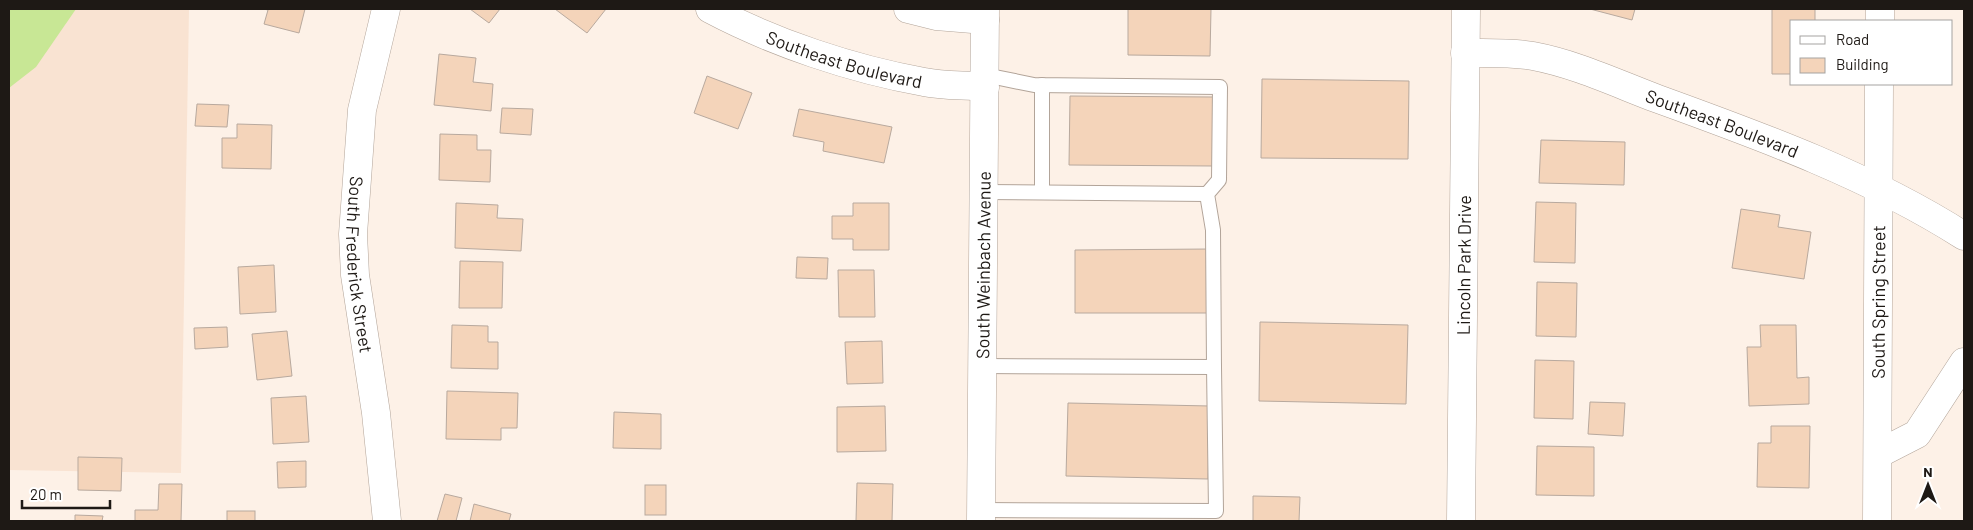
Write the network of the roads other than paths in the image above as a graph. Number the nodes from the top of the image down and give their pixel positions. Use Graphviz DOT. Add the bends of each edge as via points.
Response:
graph roads {
  1 [pos="386,9"];
  2 [pos="710,9"];
  3 [pos="908,9"];
  4 [pos="1466,9"];
  5 [pos="985,14"];
  6 [pos="1465,53"];
  7 [pos="985,81"];
  8 [pos="1042,85"];
  9 [pos="1880,85"];
  10 [pos="1878,187"];
  11 [pos="1042,191"];
  12 [pos="984,192"];
  13 [pos="1207,194"];
  14 [pos="1964,236"];
  15 [pos="1964,362"];
  16 [pos="983,366"];
  17 [pos="1214,368"];
  18 [pos="1878,454"];
  19 [pos="981,515"];
  20 [pos="1139,516"];
  21 [pos="387,521"];
  22 [pos="1461,521"];
  23 [pos="1878,521"];
  1 -- 21 [label="street, South Frederick Street" via="362,110 353,234 355,275 376,413"];
  2 -- 7 [label="street, Southeast Boulevard" via="758,33 846,62 924,82"];
  3 -- 5 [label="street" via="936,16"];
  4 -- 6 [label="street, Lincoln Park Drive"];
  5 -- 7 [label="street, South Weinbach Avenue"];
  6 -- 10 [label="street, Southeast Boulevard" via="1515,54 1566,65 1742,130"];
  6 -- 22 [label="street, Lincoln Park Drive"];
  7 -- 8 [label="lane"];
  7 -- 12 [label="street, South Weinbach Avenue"];
  8 -- 11 [label="lane"];
  8 -- 13 [label="lane" via="1220,87 1219,180"];
  9 -- 10 [label="street, South Spring Street"];
  10 -- 14 [label="street, Southeast Boulevard"];
  10 -- 18 [label="street, South Spring Street"];
  11 -- 12 [label="lane"];
  11 -- 13 [label="lane"];
  12 -- 16 [label="street, South Weinbach Avenue"];
  13 -- 17 [label="lane" via="1213,230"];
  15 -- 18 [label="street" via="1917,434"];
  16 -- 17 [label="lane"];
  16 -- 19 [label="street, South Weinbach Avenue"];
  17 -- 20 [label="lane" via="1216,511"];
  18 -- 23 [label="street, South Spring Street"];
  19 -- 20 [label="lane"];
}
